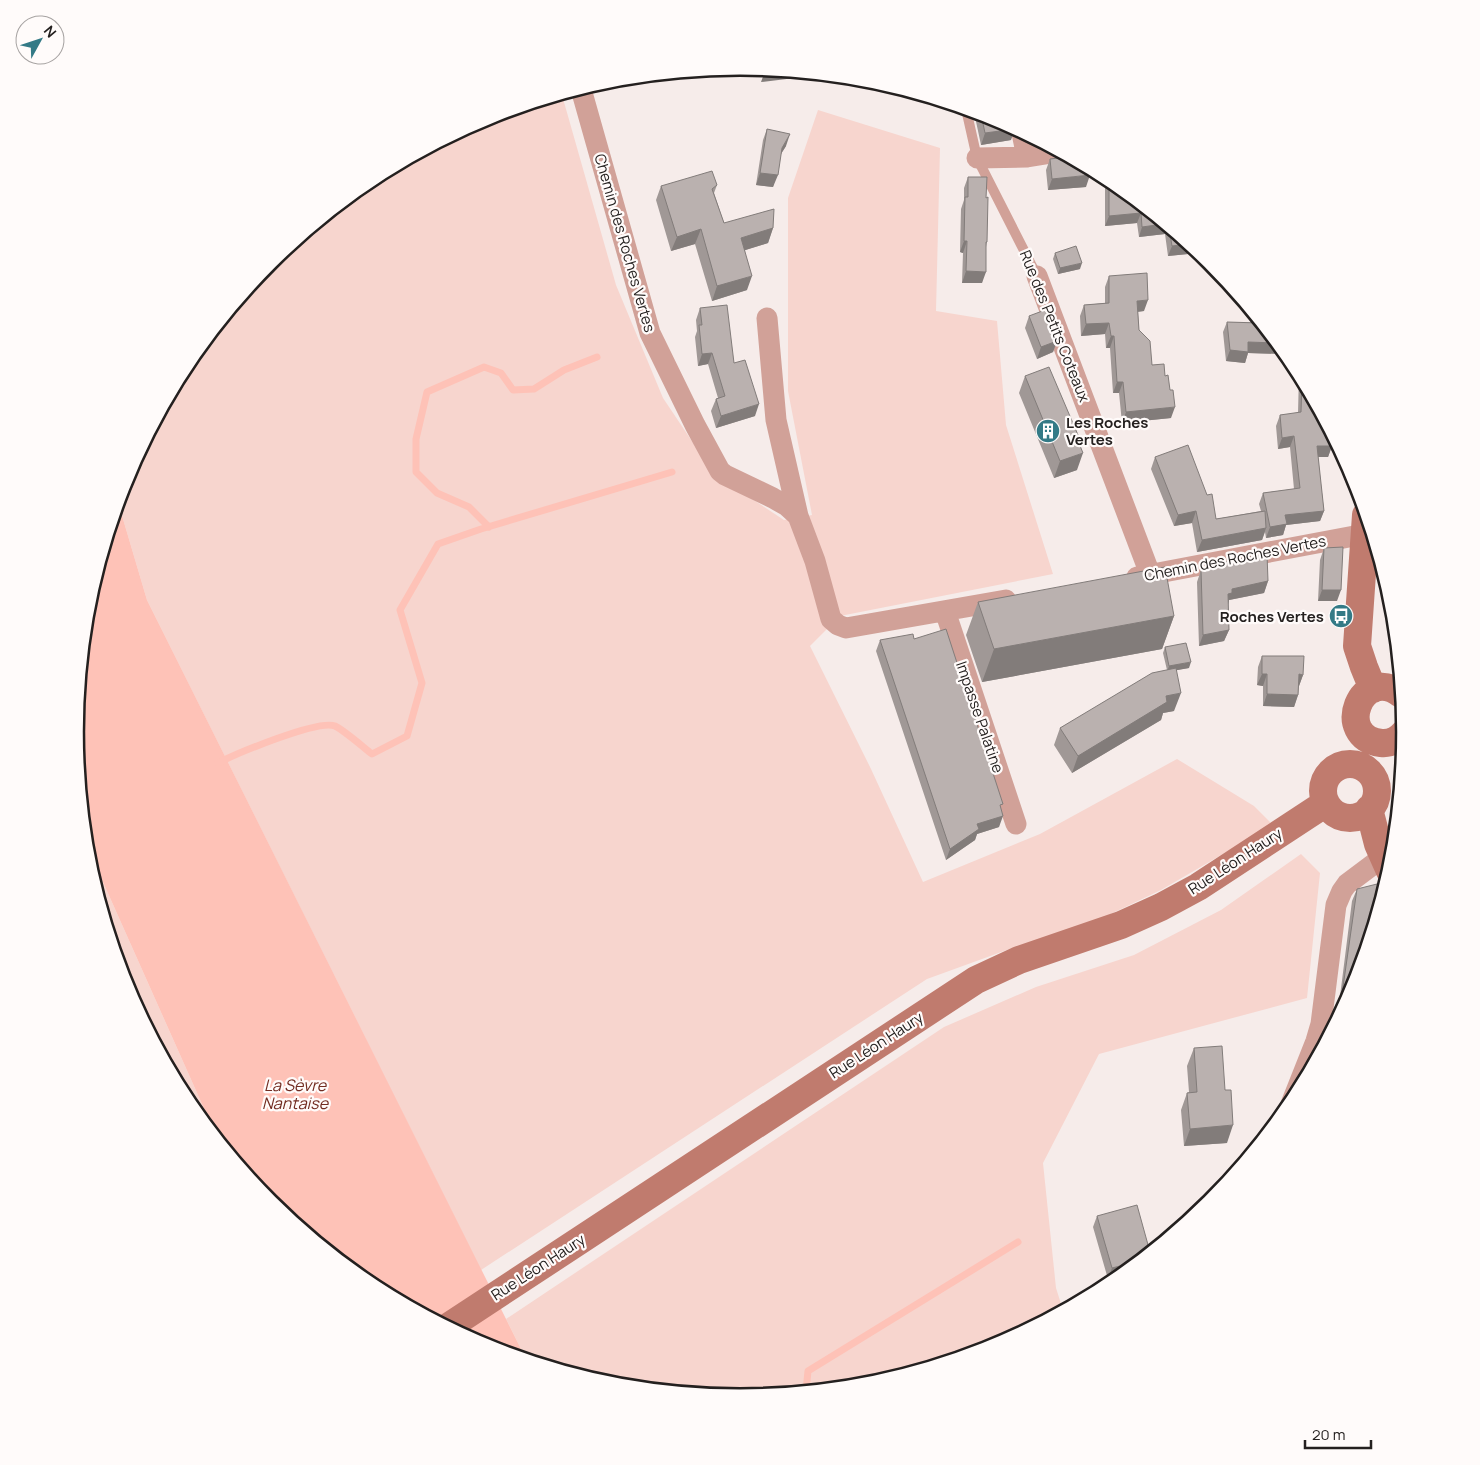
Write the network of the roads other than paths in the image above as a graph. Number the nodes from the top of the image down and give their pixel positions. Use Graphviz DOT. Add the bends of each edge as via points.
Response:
graph roads {
  1 [pos="583,96"];
  2 [pos="968,117"];
  3 [pos="1024,141"];
  4 [pos="1048,154"];
  5 [pos="1027,157"];
  6 [pos="977,158"];
  7 [pos="1038,276"];
  8 [pos="767,318"];
  9 [pos="798,516"];
  10 [pos="1362,525"];
  11 [pos="1364,533"];
  12 [pos="1150,574"];
  13 [pos="1117,580"];
  14 [pos="1021,597"];
  15 [pos="945,611"];
  16 [pos="1373,689"];
  17 [pos="1395,691"];
  18 [pos="1360,731"];
  19 [pos="1396,739"];
  20 [pos="1396,747"];
  21 [pos="1340,766"];
  22 [pos="1376,782"];
  23 [pos="1326,803"];
  24 [pos="1370,809"];
  25 [pos="1016,824"];
  26 [pos="1384,859"];
  27 [pos="1383,866"];
  28 [pos="1309,1059"];
  29 [pos="454,1323"];
  1 -- 9 [label="street, Chemin des Roches Vertes" via="650,333 716,466 725,475 773,498"];
  2 -- 6 [label="lane, Rue des Petits Coteaux"];
  3 -- 5 [label="street"];
  4 -- 5 [label="street"];
  5 -- 6 [label="street"];
  6 -- 7 [label="lane, Rue des Petits Coteaux"];
  7 -- 12 [label="street, Rue des Petits Coteaux"];
  8 -- 9 [label="street" via="776,420"];
  9 -- 15 [label="street" via="831,619 838,625 846,628"];
  10 -- 12 [label="street, Chemin des Roches Vertes"];
  11 -- 16 [label="street" via="1357,646"];
  12 -- 13 [label="street, Chemin des Roches Vertes"];
  14 -- 15 [label="street"];
  15 -- 25 [label="street, Impasse Palatine"];
  16 -- 17 [label="street" via="1381,687"];
  16 -- 18 [label="street" via="1360,699 1356,707 1356,724"];
  18 -- 19 [label="street" via="1375,742"];
  18 -- 21 [label="street"];
  20 -- 22 [label="street"];
  21 -- 22 [label="street" via="1362,766"];
  21 -- 23 [label="street" via="1326,779 1323,795"];
  22 -- 24 [label="street" via="1376,797"];
  23 -- 24 [label="street" via="1338,815 1346,817 1363,814"];
  23 -- 29 [label="street, Rue Léon Haury" via="1161,907 1121,925 1019,960 976,980"];
  24 -- 26 [label="street" via="1372,826"];
  27 -- 28 [label="street" via="1347,884 1336,905 1321,1024"];
}
